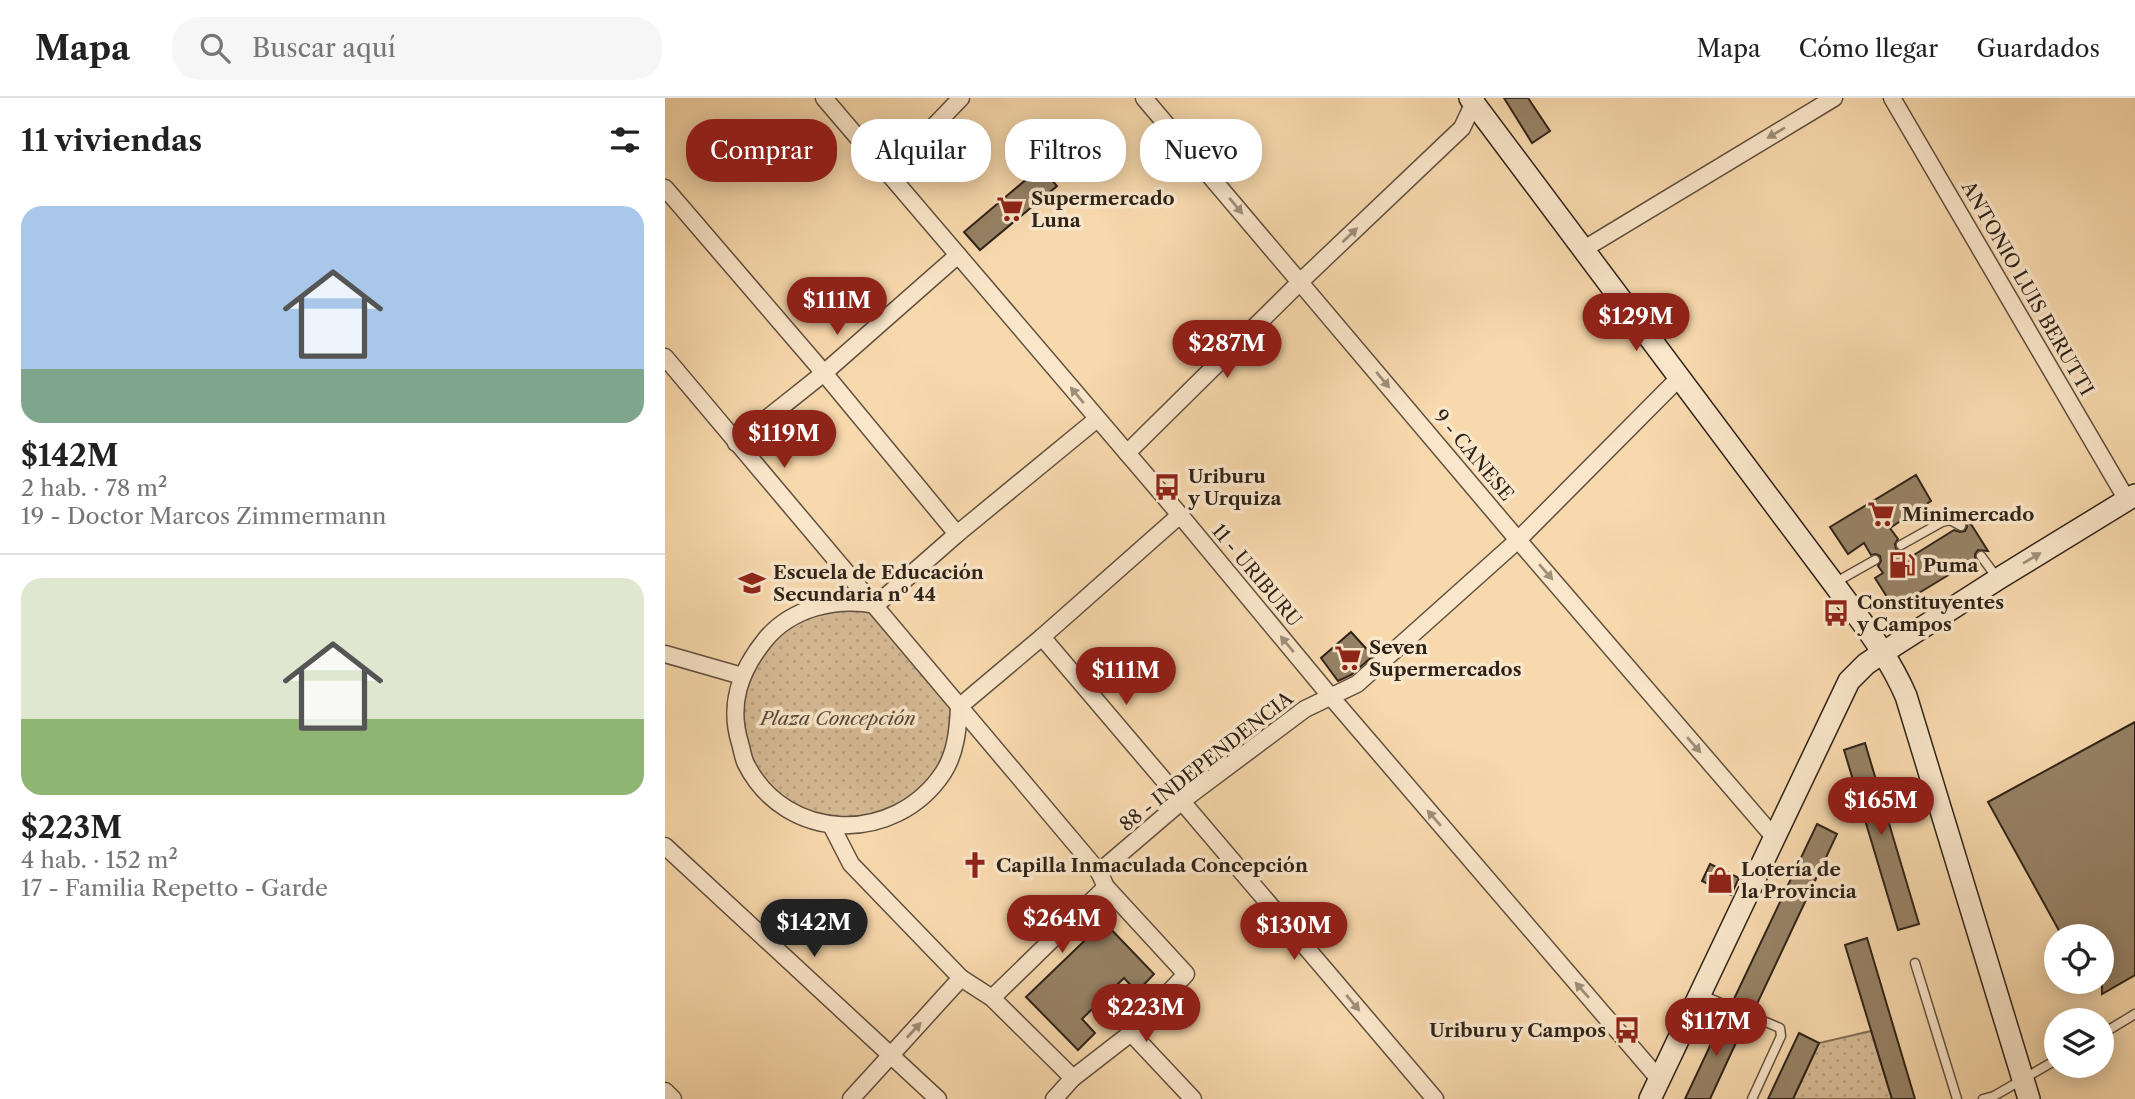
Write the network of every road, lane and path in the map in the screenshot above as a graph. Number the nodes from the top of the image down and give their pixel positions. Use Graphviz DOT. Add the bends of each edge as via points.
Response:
graph roads {
  1 [pos="824,98"];
  2 [pos="961,98"];
  3 [pos="1144,98"];
  4 [pos="1834,98"];
  5 [pos="1892,98"];
  6 [pos="1473,100"];
  7 [pos="941,119"];
  8 [pos="851,130"];
  9 [pos="895,182"];
  10 [pos="665,188"];
  11 [pos="1584,249"];
  12 [pos="958,255"];
  13 [pos="1300,282"];
  14 [pos="665,357"];
  15 [pos="824,373"];
  16 [pos="1681,377"];
  17 [pos="1097,419"];
  18 [pos="736,443"];
  19 [pos="1127,453"];
  20 [pos="2131,498"];
  21 [pos="1180,515"];
  22 [pos="1961,526"];
  23 [pos="957,534"];
  24 [pos="1518,540"];
  25 [pos="1901,545"];
  26 [pos="1981,556"];
  27 [pos="1875,560"];
  28 [pos="1998,579"];
  29 [pos="1834,584"];
  30 [pos="876,606"];
  31 [pos="1042,637"];
  32 [pos="1884,652"];
  33 [pos="665,654"];
  34 [pos="741,676"];
  35 [pos="1331,697"];
  36 [pos="960,706"];
  37 [pos="1182,801"];
  38 [pos="831,825"];
  39 [pos="1774,837"];
  40 [pos="665,846"];
  41 [pos="1103,879"];
  42 [pos="1915,963"];
  43 [pos="961,978"];
  44 [pos="1699,994"];
  45 [pos="992,998"];
  46 [pos="2135,1014"];
  47 [pos="2114,1027"];
  48 [pos="1132,1033"];
  49 [pos="891,1054"];
  50 [pos="2044,1072"];
  51 [pos="1073,1078"];
  52 [pos="1659,1079"];
  53 [pos="2026,1089"];
  54 [pos="665,1091"];
  55 [pos="673,1099"];
  56 [pos="851,1099"];
  57 [pos="937,1099"];
  58 [pos="1054,1099"];
  59 [pos="1193,1099"];
  60 [pos="1435,1099"];
  61 [pos="1650,1099"];
  62 [pos="1752,1099"];
  63 [pos="1957,1099"];
  64 [pos="1983,1099"];
  1 -- 8 [label="street, 11 - URIBURU"];
  2 -- 7 [label="street"];
  3 -- 13 [label="street, 9 - CANESE, one-way"];
  4 -- 11 [label="street, one-way"];
  5 -- 20 [label="street, ANTONIO LUIS BERUTTI"];
  6 -- 11 [label="main road"];
  13 -- 6 [label="street, one-way" via="1462,128"];
  9 -- 12 [label="street, 11 - URIBURU"];
  10 -- 15 [label="street"];
  11 -- 16 [label="main road"];
  12 -- 15 [label="street"];
  17 -- 12 [label="street, 11 - URIBURU, one-way"];
  13 -- 19 [label="street"];
  13 -- 24 [label="street, 9 - CANESE, one-way"];
  14 -- 18 [label="street"];
  15 -- 18 [label="street"];
  15 -- 23 [label="street"];
  16 -- 24 [label="street, 88 - INDEPENDENCIA"];
  16 -- 29 [label="main road"];
  17 -- 19 [label="street, 11 - URIBURU"];
  17 -- 23 [label="street"];
  18 -- 30 [label="street"];
  19 -- 21 [label="street, 11 - URIBURU"];
  28 -- 20 [label="main road, one-way"];
  21 -- 31 [label="street"];
  35 -- 21 [label="street, 11 - URIBURU, one-way"];
  22 -- 25 [label="lane" via="1943,522"];
  23 -- 30 [label="street"];
  24 -- 35 [label="street, 88 - INDEPENDENCIA" via="1357,684"];
  24 -- 39 [label="street, 9 - CANESE, one-way"];
  26 -- 28 [label="lane"];
  27 -- 29 [label="lane"];
  28 -- 32 [label="main road"];
  29 -- 32 [label="main road"];
  30 -- 34 [label="street" via="839,602 804,611 773,630"];
  30 -- 36 [label="street"];
  31 -- 36 [label="street"];
  31 -- 37 [label="street"];
  32 -- 39 [label="main road" via="1849,681"];
  32 -- 53 [label="main road" via="1906,696"];
  33 -- 34 [label="street"];
  34 -- 38 [label="street" via="736,728 746,763 767,793 796,814"];
  35 -- 37 [label="street, 88 - INDEPENDENCIA" via="1305,709"];
  52 -- 35 [label="street, 11 - URIBURU, one-way"];
  36 -- 38 [label="street" via="957,741 944,772 923,797 895,816 864,825"];
  36 -- 41 [label="street"];
  37 -- 41 [label="street, 88 - INDEPENDENCIA"];
  37 -- 60 [label="street, one-way"];
  38 -- 43 [label="street" via="851,864"];
  39 -- 44 [label="main road"];
  40 -- 49 [label="street"];
  41 -- 45 [label="street, 88 - INDEPENDENCIA"];
  41 -- 48 [label="street" via="1186,974"];
  42 -- 63 [label="lane"];
  43 -- 45 [label="street"];
  49 -- 43 [label="street, one-way"];
  44 -- 52 [label="main road"];
  44 -- 62 [label="lane" via="1780,1028 1781,1036"];
  45 -- 51 [label="street"];
  46 -- 47 [label="lane"];
  48 -- 51 [label="street"];
  48 -- 59 [label="street"];
  49 -- 56 [label="street"];
  49 -- 57 [label="street"];
  50 -- 53 [label="lane"];
  51 -- 58 [label="street"];
  52 -- 61 [label="main road"];
  53 -- 64 [label="lane"];
  54 -- 55 [label="street"];
}
